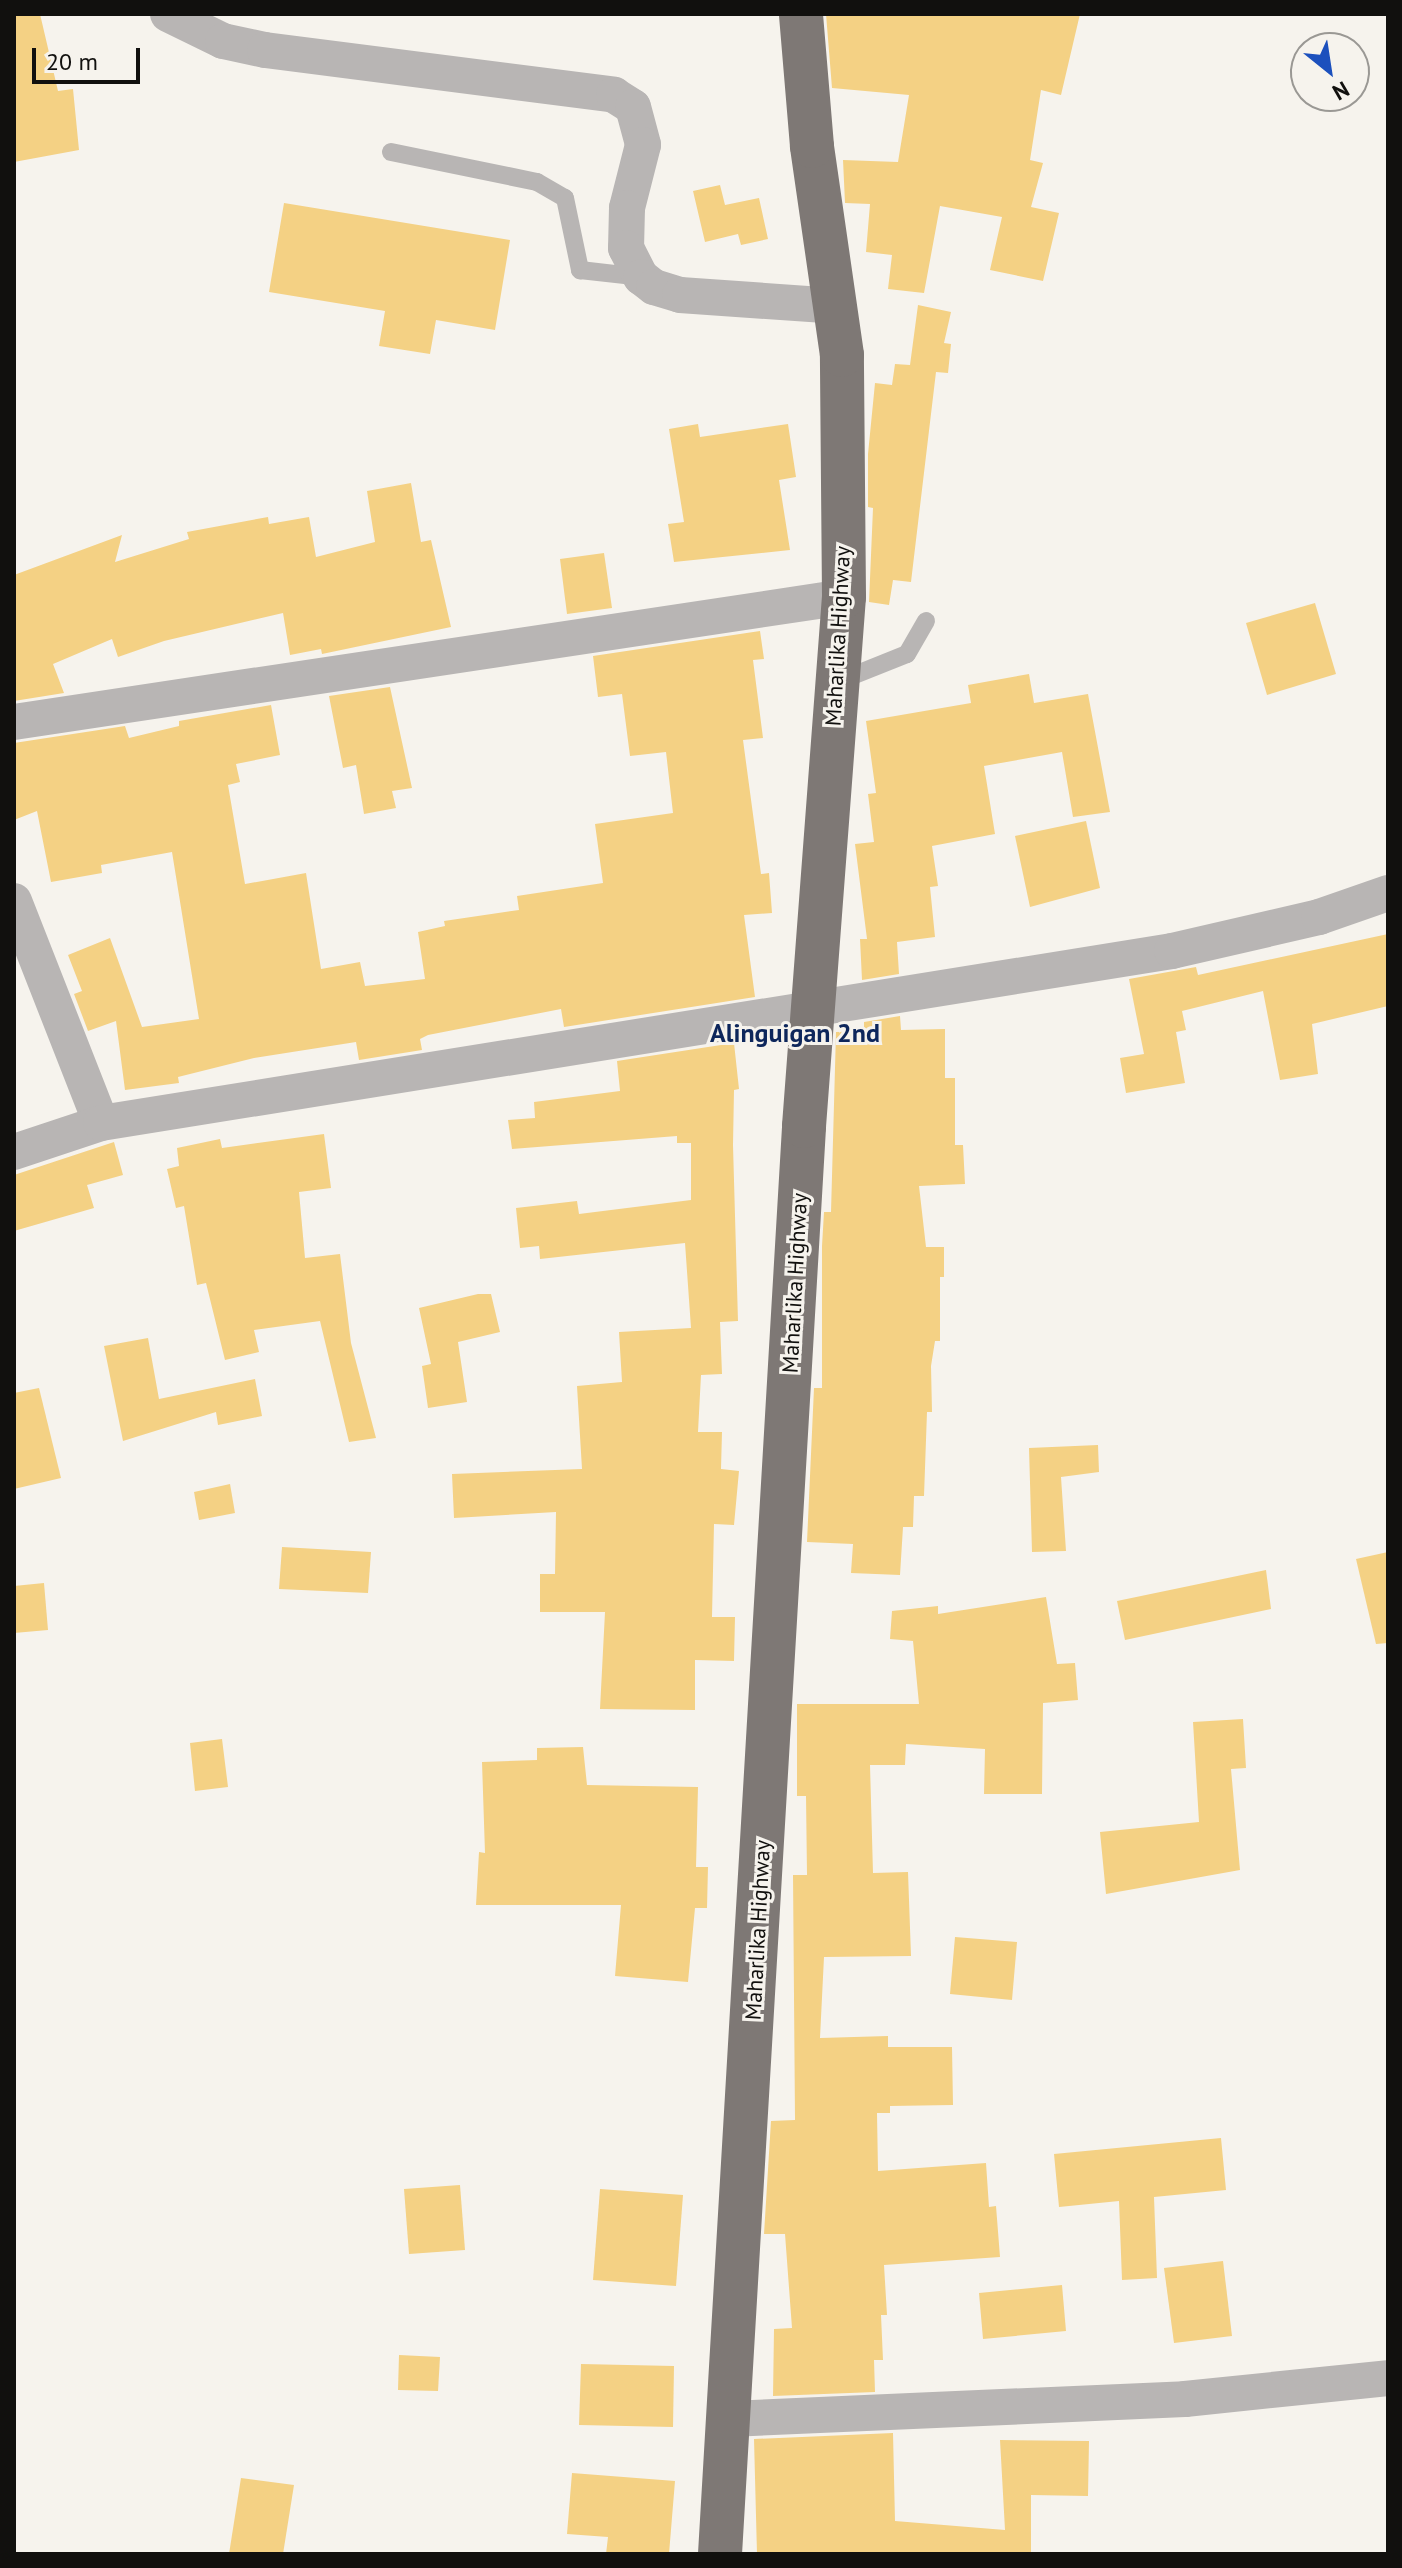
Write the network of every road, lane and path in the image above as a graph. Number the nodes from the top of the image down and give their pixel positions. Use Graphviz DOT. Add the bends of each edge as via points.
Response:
graph roads {
  1 [pos="168,14"];
  2 [pos="801,14"];
  3 [pos="391,152"];
  4 [pos="641,277"];
  5 [pos="836,306"];
  6 [pos="844,597"];
  7 [pos="926,621"];
  8 [pos="837,682"];
  9 [pos="14,722"];
  10 [pos="1388,893"];
  11 [pos="14,901"];
  12 [pos="814,1012"];
  13 [pos="101,1123"];
  14 [pos="14,1152"];
  15 [pos="1388,2378"];
  16 [pos="729,2419"];
  17 [pos="720,2554"];
  1 -- 4 [label="street" via="223,41 265,50 614,95 633,107 643,145 627,208 626,248"];
  2 -- 5 [label="highway, Maharlika Highway" via="812,146"];
  3 -- 4 [label="lane" via="537,182 565,198 580,270"];
  4 -- 5 [label="street" via="680,295"];
  5 -- 6 [label="highway, Maharlika Highway" via="842,355"];
  6 -- 8 [label="highway, Maharlika Highway"];
  6 -- 9 [label="street"];
  7 -- 8 [label="lane" via="907,654"];
  8 -- 12 [label="highway, Maharlika Highway"];
  10 -- 12 [label="street" via="1319,917 1172,951"];
  11 -- 13 [label="street"];
  12 -- 13 [label="street"];
  12 -- 16 [label="highway, Maharlika Highway"];
  13 -- 14 [label="street"];
  15 -- 16 [label="street" via="1185,2399"];
  16 -- 17 [label="highway, Maharlika Highway"];
}
